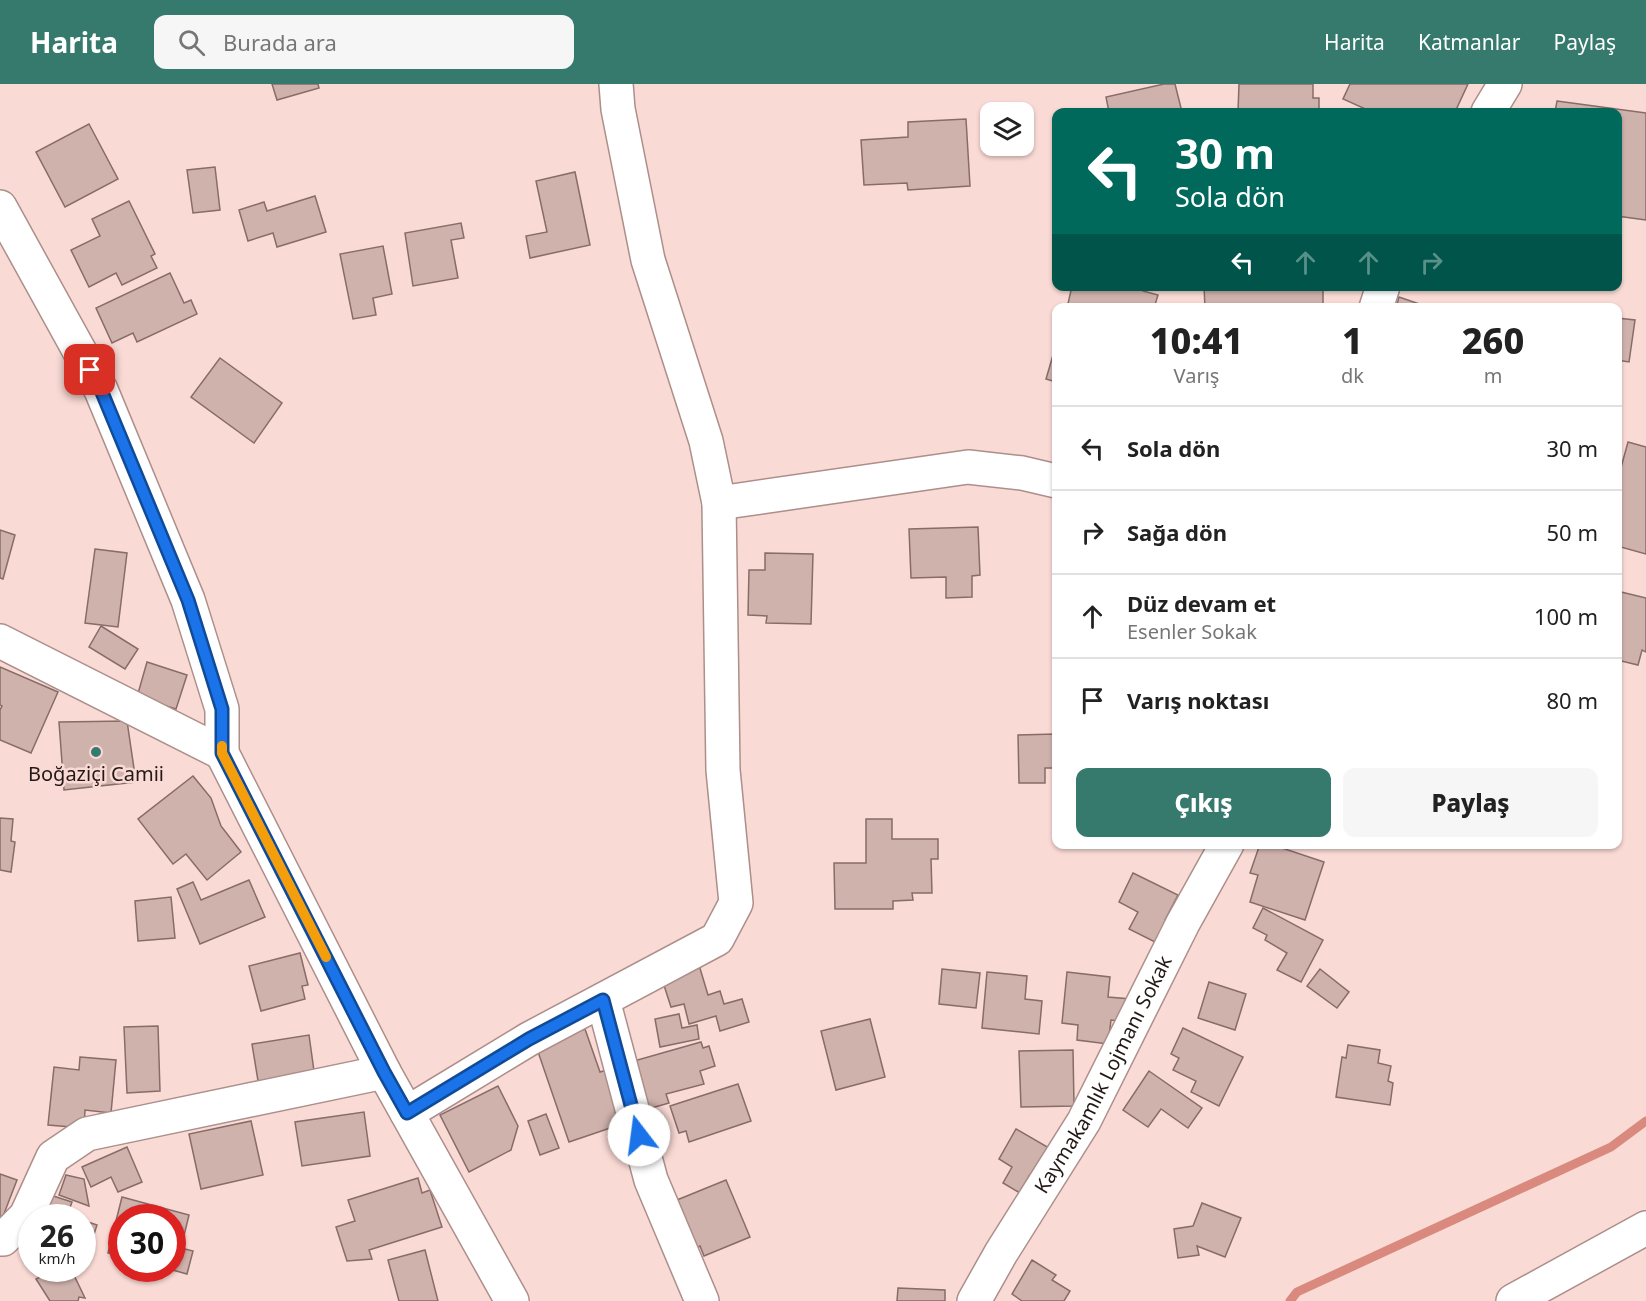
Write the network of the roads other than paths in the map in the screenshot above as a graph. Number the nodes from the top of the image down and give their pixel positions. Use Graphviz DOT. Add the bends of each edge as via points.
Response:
graph roads {
  1 [pos="616,84"];
  2 [pos="1505,84"];
  3 [pos="1490,108"];
  4 [pos="0,207"];
  5 [pos="1052,480"];
  6 [pos="719,503"];
  7 [pos="0,641"];
  8 [pos="222,753"];
  9 [pos="1224,849"];
  10 [pos="603,1000"];
  11 [pos="384,1072"];
  12 [pos="407,1113"];
  13 [pos="1646,1227"];
  14 [pos="0,1239"];
  15 [pos="512,1301"];
  16 [pos="702,1301"];
  17 [pos="974,1301"];
  18 [pos="1513,1301"];
  1 -- 6 [label="street" via="648,260 706,441"];
  2 -- 3 [label="street"];
  4 -- 8 [label="street" via="101,390 188,600 222,709"];
  5 -- 6 [label="street" via="968,467"];
  6 -- 10 [label="street" via="723,770 736,903 717,939"];
  7 -- 8 [label="street"];
  8 -- 11 [label="street"];
  9 -- 17 [label="street, Kaymakamlık Lojmanı Sokak" via="1084,1121"];
  10 -- 12 [label="street" via="529,1039"];
  10 -- 16 [label="street" via="651,1180"];
  11 -- 12 [label="street"];
  11 -- 14 [label="street" via="87,1134 53,1157 26,1215"];
  12 -- 15 [label="street"];
  13 -- 18 [label="street"];
}
